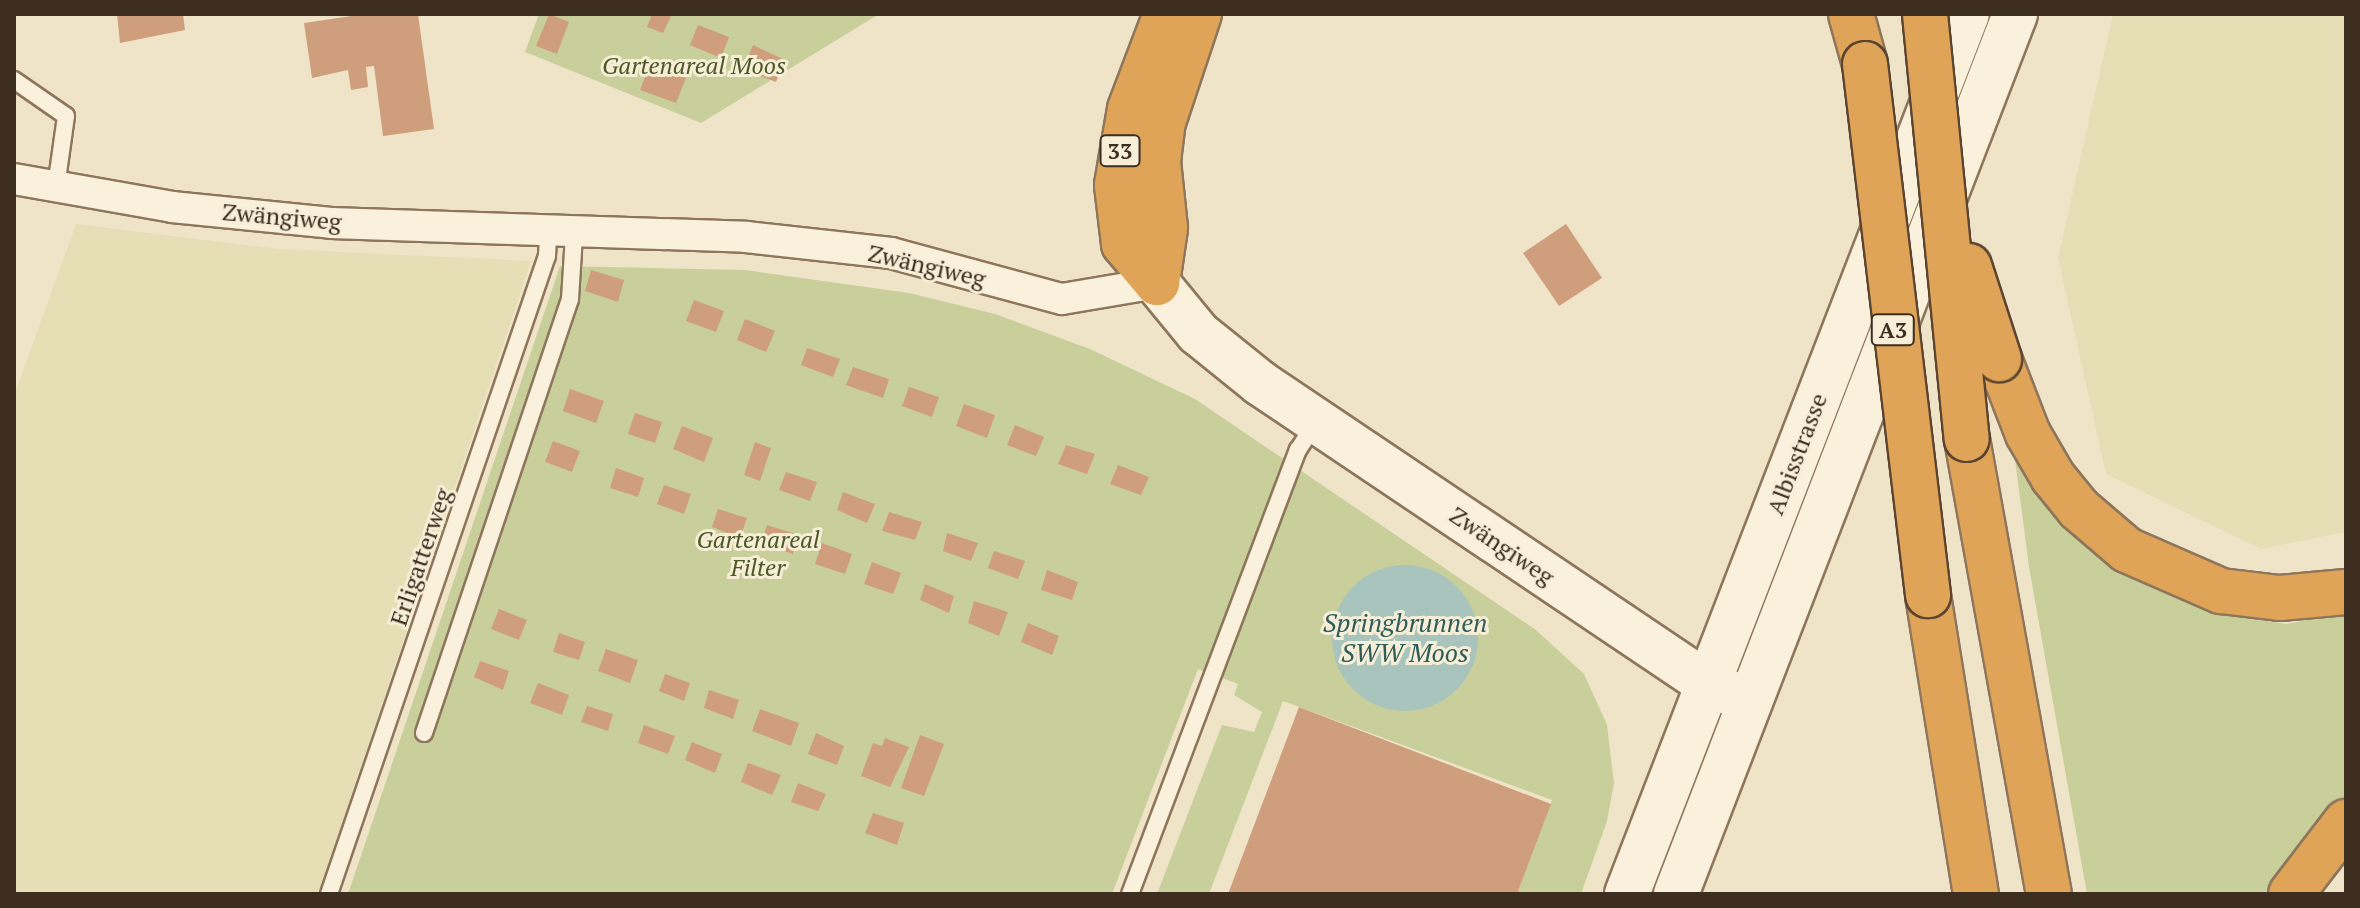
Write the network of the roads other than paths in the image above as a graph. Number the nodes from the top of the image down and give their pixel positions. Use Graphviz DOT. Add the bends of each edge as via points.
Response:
graph roads {
  1 [pos="1166,14"];
  2 [pos="1199,14"];
  3 [pos="1925,14"];
  4 [pos="1967,14"];
  5 [pos="2015,14"];
  6 [pos="1856,15"];
  7 [pos="14,80"];
  8 [pos="14,179"];
  9 [pos="1940,180"];
  10 [pos="56,187"];
  11 [pos="561,234"];
  12 [pos="1157,283"];
  13 [pos="1316,422"];
  14 [pos="2346,592"];
  15 [pos="1708,684"];
  16 [pos="1751,700"];
  17 [pos="424,733"];
  18 [pos="2346,822"];
  19 [pos="329,894"];
  20 [pos="1130,894"];
  21 [pos="1627,894"];
  22 [pos="1676,894"];
  23 [pos="1976,894"];
  24 [pos="2049,894"];
  25 [pos="2291,894"];
  1 -- 12 [label="highway, 33" via="1130,109 1117,185 1124,244"];
  2 -- 12 [label="highway" via="1163,122 1158,161 1165,228"];
  3 -- 9 [label="highway, bridge"];
  4 -- 15 [label="main road, Albisstrasse"];
  5 -- 16 [label="main road, Albisstrasse"];
  6 -- 23 [label="highway, A3, bridge" via="1928,595"];
  7 -- 10 [label="lane" via="66,116"];
  8 -- 10 [label="street, Zwängiweg"];
  9 -- 14 [label="highway, bridge" via="2028,434 2079,509 2127,550 2221,591 2280,598"];
  9 -- 24 [label="highway, bridge" via="1967,439"];
  10 -- 11 [label="street, Zwängiweg" via="172,207 331,223"];
  11 -- 12 [label="street, Zwängiweg" via="746,237 891,253 1062,299"];
  11 -- 17 [label="lane" via="570,299"];
  11 -- 19 [label="lane, Erligatterweg" via="547,256"];
  12 -- 13 [label="main road, Zwängiweg" via="1198,333"];
  13 -- 15 [label="main road, Zwängiweg"];
  13 -- 20 [label="lane" via="1298,450"];
  15 -- 16 [label="main road, Zwängiweg"];
  15 -- 21 [label="main road, Albisstrasse"];
  16 -- 22 [label="main road, Albisstrasse"];
  18 -- 25 [label="highway"];
}
